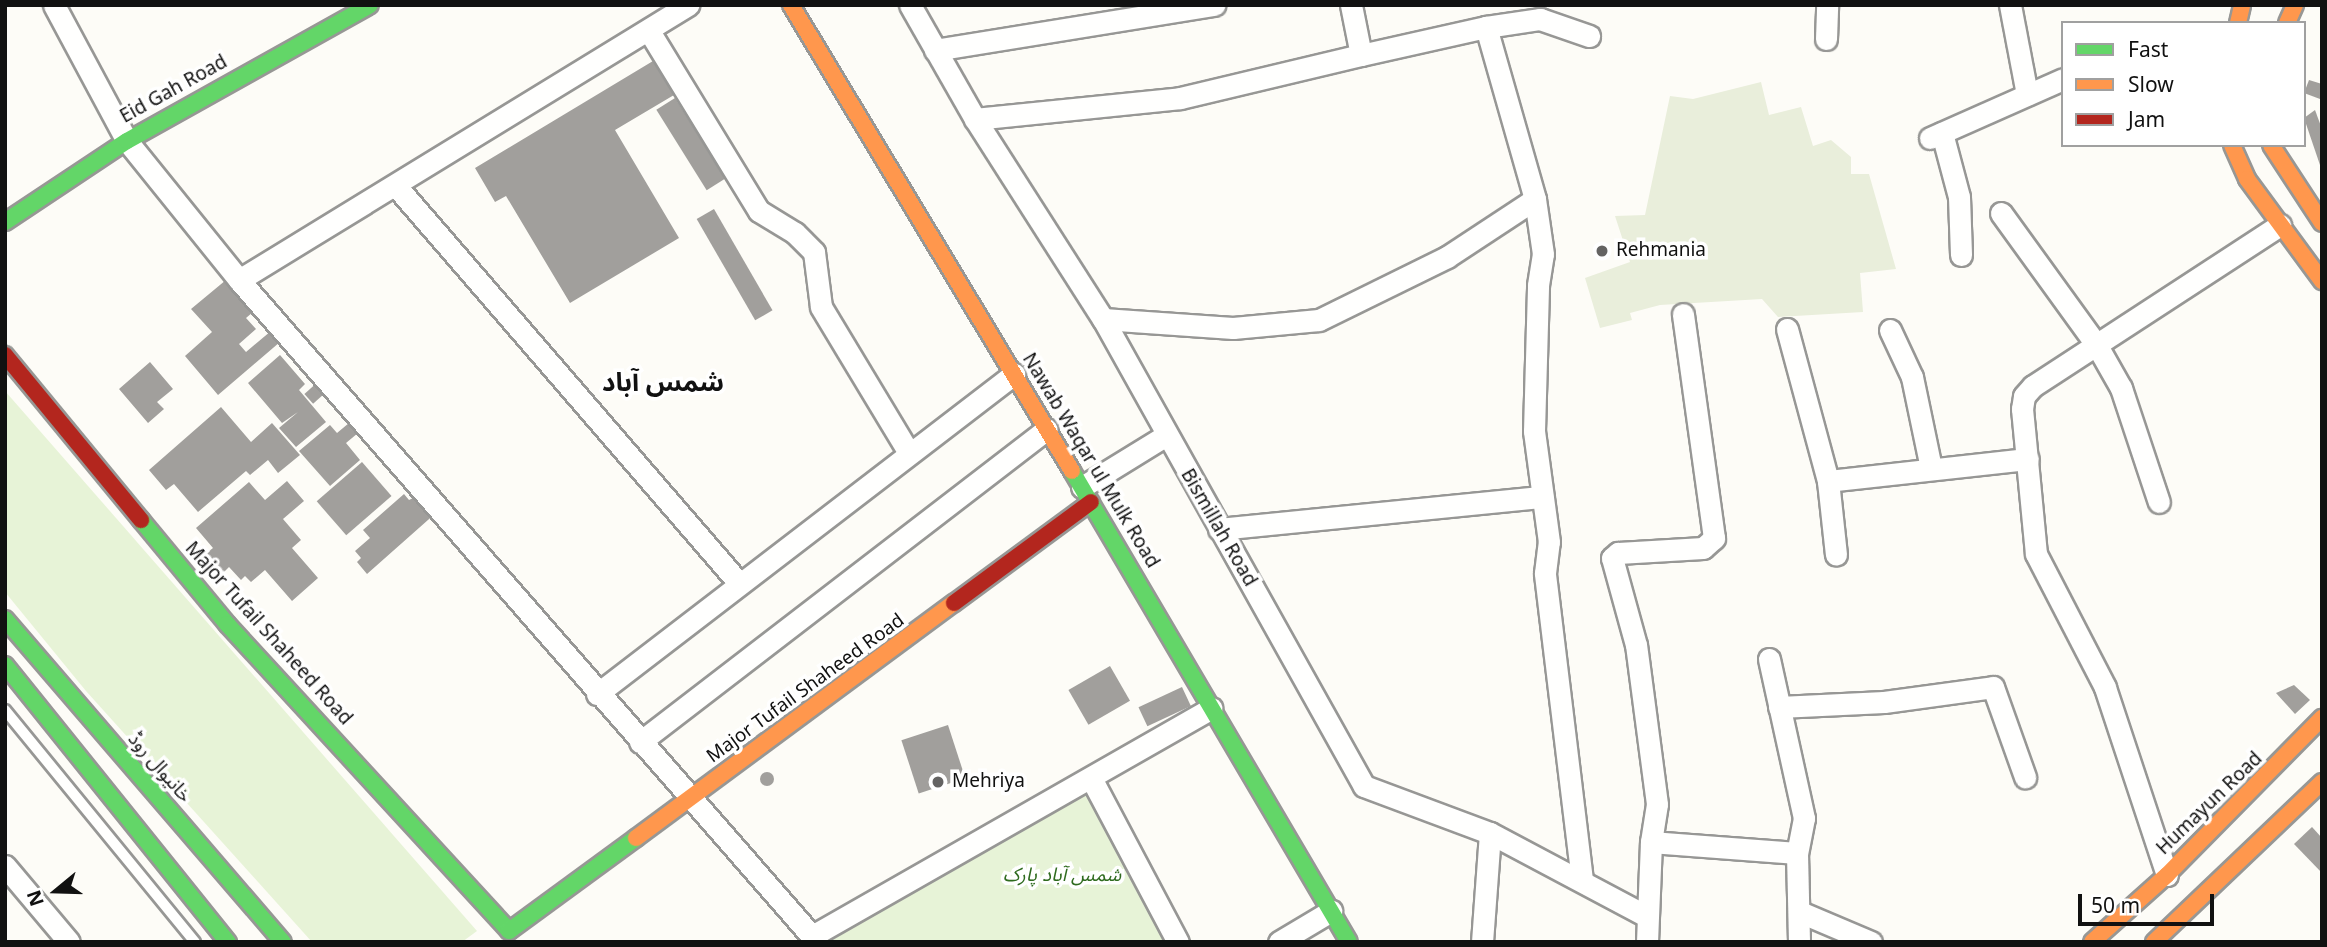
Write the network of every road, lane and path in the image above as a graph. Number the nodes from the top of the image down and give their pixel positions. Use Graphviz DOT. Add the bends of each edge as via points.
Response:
graph roads {
  1 [pos="54,5"];
  2 [pos="370,5"];
  3 [pos="688,5"];
  4 [pos="791,5"];
  5 [pos="910,5"];
  6 [pos="1214,5"];
  7 [pos="1351,5"];
  8 [pos="1827,5"];
  9 [pos="2010,5"];
  10 [pos="2295,5"];
  11 [pos="1540,12"];
  12 [pos="2288,21"];
  13 [pos="1486,27"];
  14 [pos="649,30"];
  15 [pos="1590,36"];
  16 [pos="1826,39"];
  17 [pos="935,50"];
  18 [pos="1361,55"];
  19 [pos="2061,80"];
  20 [pos="2027,94"];
  21 [pos="975,119"];
  22 [pos="127,141"];
  23 [pos="2233,147"];
  24 [pos="2272,147"];
  25 [pos="396,186"];
  26 [pos="1535,199"];
  27 [pos="2001,213"];
  28 [pos="5,222"];
  29 [pos="2322,223"];
  30 [pos="2280,225"];
  31 [pos="1961,255"];
  32 [pos="239,281"];
  33 [pos="2322,281"];
  34 [pos="1683,313"];
  35 [pos="1103,319"];
  36 [pos="1787,329"];
  37 [pos="1890,330"];
  38 [pos="2096,344"];
  39 [pos="5,355"];
  40 [pos="1014,374"];
  41 [pos="1047,429"];
  42 [pos="1165,436"];
  43 [pos="908,451"];
  44 [pos="2028,459"];
  45 [pos="1931,468"];
  46 [pos="1828,481"];
  47 [pos="1086,494"];
  48 [pos="1542,497"];
  49 [pos="2160,502"];
  50 [pos="1219,529"];
  51 [pos="1836,555"];
  52 [pos="738,582"];
  53 [pos="5,619"];
  54 [pos="1769,659"];
  55 [pos="5,664"];
  56 [pos="597,694"];
  57 [pos="1779,707"];
  58 [pos="1212,708"];
  59 [pos="5,710"];
  60 [pos="2322,719"];
  61 [pos="640,742"];
  62 [pos="2025,777"];
  63 [pos="1091,778"];
  64 [pos="2322,782"];
  65 [pos="691,799"];
  66 [pos="1490,833"];
  67 [pos="1651,842"];
  68 [pos="203,852"];
  69 [pos="1797,853"];
  70 [pos="5,866"];
  71 [pos="2168,875"];
  72 [pos="173,877"];
  73 [pos="1582,880"];
  74 [pos="1331,911"];
  75 [pos="1800,912"];
  76 [pos="1646,916"];
  77 [pos="508,938"];
  78 [pos="815,939"];
  79 [pos="69,942"];
  80 [pos="195,942"];
  81 [pos="228,942"];
  82 [pos="283,942"];
  83 [pos="1178,942"];
  84 [pos="1279,942"];
  85 [pos="1349,942"];
  86 [pos="1482,942"];
  87 [pos="1647,942"];
  88 [pos="1800,942"];
  89 [pos="1871,942"];
  90 [pos="2092,942"];
  91 [pos="2154,942"];
  1 -- 22 [label="street"];
  2 -- 22 [label="street, Eid Gah Road"];
  3 -- 14 [label="street"];
  4 -- 40 [label="street, Nawab Waqar ul Mulk Road"];
  5 -- 17 [label="street, Bismillah Road"];
  6 -- 17 [label="street"];
  7 -- 18 [label="street"];
  8 -- 16 [label="street"];
  9 -- 20 [label="street"];
  10 -- 12 [label="street"];
  11 -- 13 [label="street"];
  11 -- 15 [label="street"];
  13 -- 18 [label="street"];
  13 -- 26 [label="street"];
  14 -- 25 [label="street"];
  14 -- 43 [label="street" via="759,211 795,233 814,252 821,307"];
  17 -- 21 [label="street, Bismillah Road"];
  18 -- 21 [label="street" via="1180,98"];
  19 -- 20 [label="street"];
  20 -- 31 [label="street" via="1936,135 1959,197"];
  21 -- 35 [label="street, Bismillah Road"];
  22 -- 28 [label="street, Eid Gah Road"];
  22 -- 32 [label="street"];
  23 -- 30 [label="street" via="2247,179"];
  24 -- 29 [label="street"];
  25 -- 32 [label="street"];
  25 -- 52 [label="street"];
  26 -- 35 [label="street" via="1447,257 1319,320 1233,328"];
  26 -- 48 [label="street" via="1543,254 1534,430"];
  27 -- 38 [label="street"];
  30 -- 33 [label="street"];
  30 -- 38 [label="street"];
  32 -- 56 [label="street"];
  34 -- 67 [label="street" via="1714,538 1703,548 1618,553 1612,558 1638,656 1657,804"];
  35 -- 42 [label="street, Bismillah Road"];
  36 -- 46 [label="street"];
  37 -- 45 [label="street" via="1912,377"];
  38 -- 44 [label="street" via="2024,396"];
  38 -- 49 [label="street" via="2121,388"];
  39 -- 77 [label="street, Major Tufail Shaheed Road" via="227,624"];
  40 -- 41 [label="street, Nawab Waqar ul Mulk Road"];
  40 -- 43 [label="street"];
  41 -- 47 [label="street, Nawab Waqar ul Mulk Road"];
  41 -- 61 [label="street"];
  42 -- 47 [label="street"];
  42 -- 50 [label="street, Bismillah Road"];
  43 -- 52 [label="street"];
  44 -- 45 [label="street"];
  44 -- 71 [label="street" via="2036,554 2105,687"];
  45 -- 46 [label="street"];
  46 -- 51 [label="street"];
  47 -- 58 [label="street, Nawab Waqar ul Mulk Road"];
  47 -- 65 [label="street, Major Tufail Shaheed Road"];
  48 -- 50 [label="street"];
  48 -- 73 [label="street" via="1549,542 1545,573"];
  50 -- 66 [label="street, Bismillah Road" via="1364,786"];
  52 -- 56 [label="street"];
  53 -- 68 [label="street, خانیوال روڈ"];
  54 -- 57 [label="street"];
  55 -- 72 [label="street"];
  56 -- 61 [label="street"];
  57 -- 62 [label="street" via="1884,702 1993,687"];
  57 -- 69 [label="street" via="1804,818"];
  58 -- 63 [label="street"];
  58 -- 74 [label="street, Nawab Waqar ul Mulk Road"];
  59 -- 80 [label="lane"];
  60 -- 71 [label="street, Humayun Road"];
  61 -- 65 [label="street"];
  63 -- 78 [label="street"];
  63 -- 83 [label="street"];
  64 -- 91 [label="street"];
  65 -- 77 [label="street, Major Tufail Shaheed Road"];
  65 -- 78 [label="street"];
  66 -- 73 [label="street, Bismillah Road"];
  66 -- 86 [label="street"];
  67 -- 69 [label="street"];
  67 -- 76 [label="street"];
  68 -- 72 [label="street"];
  68 -- 82 [label="street, خانیوال روڈ"];
  69 -- 75 [label="street"];
  70 -- 79 [label="street"];
  71 -- 90 [label="street, Humayun Road"];
  72 -- 81 [label="street"];
  73 -- 76 [label="street, Bismillah Road"];
  74 -- 84 [label="street"];
  74 -- 85 [label="street, Nawab Waqar ul Mulk Road"];
  75 -- 88 [label="street"];
  75 -- 89 [label="street"];
  76 -- 87 [label="street"];
}
